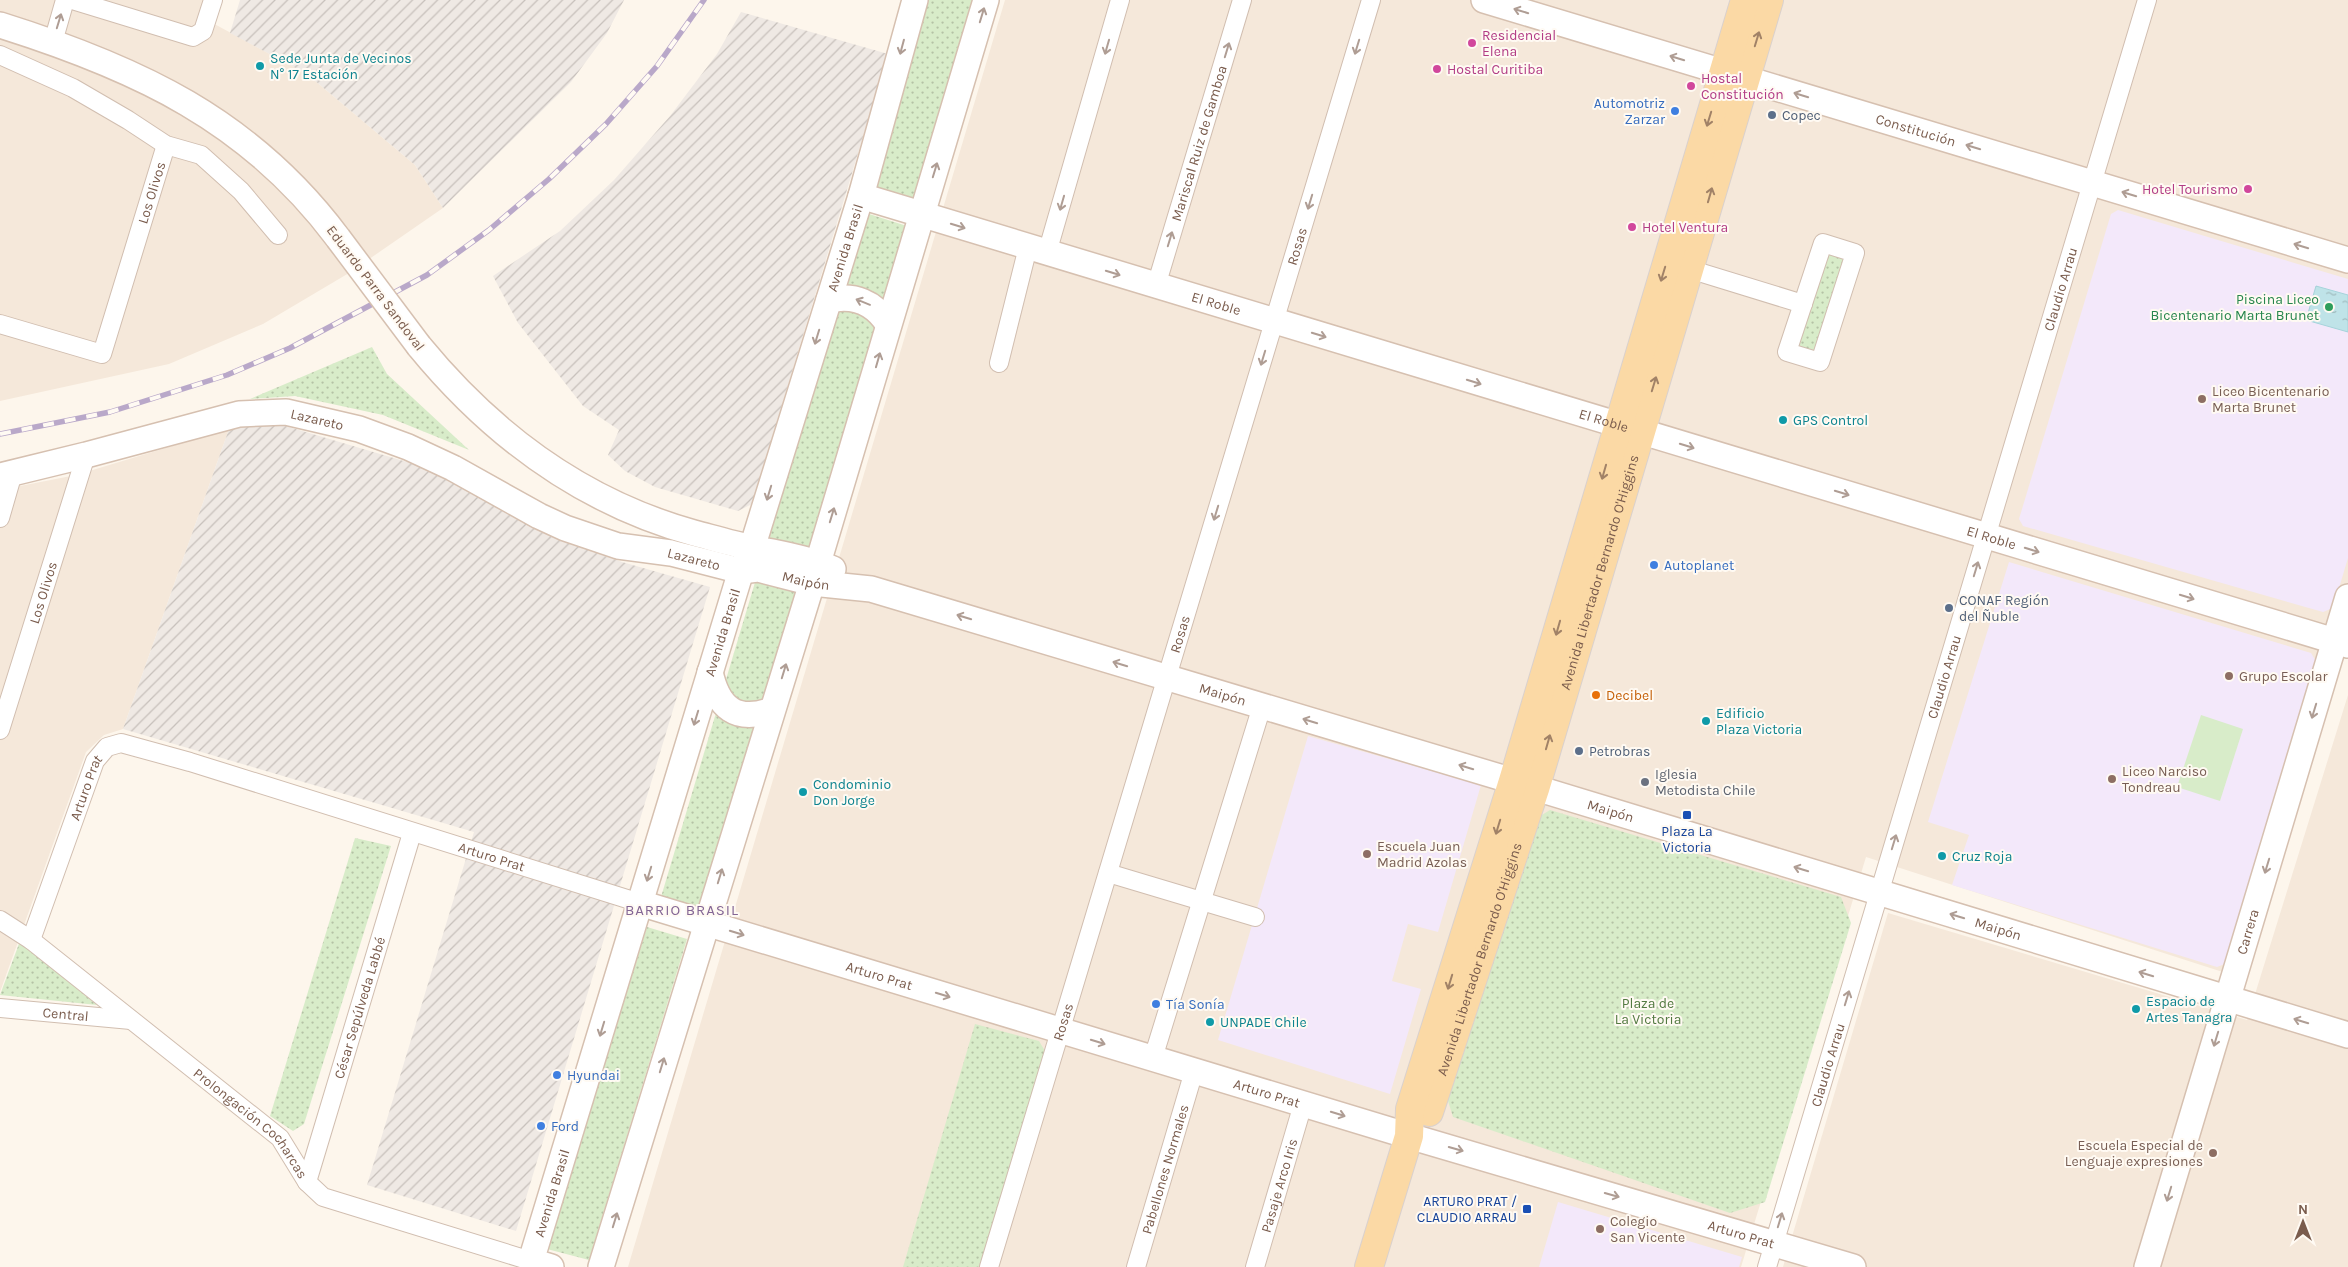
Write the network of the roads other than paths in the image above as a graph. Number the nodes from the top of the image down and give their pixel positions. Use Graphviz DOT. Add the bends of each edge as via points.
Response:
graph roads {
  1 [pos="65,0"];
  2 [pos="72,0"];
  3 [pos="213,0"];
  4 [pos="915,0"];
  5 [pos="986,0"];
  6 [pos="1120,0"];
  7 [pos="1242,0"];
  8 [pos="1371,0"];
  9 [pos="1484,0"];
  10 [pos="1745,0"];
  11 [pos="1770,0"];
  12 [pos="2146,0"];
  13 [pos="0,25"];
  14 [pos="53,42"];
  15 [pos="0,55"];
  16 [pos="1734,75"];
  17 [pos="166,145"];
  18 [pos="2092,182"];
  19 [pos="861,196"];
  20 [pos="922,215"];
  21 [pos="278,235"];
  22 [pos="1038,250"];
  23 [pos="2348,260"];
  24 [pos="1689,269"];
  25 [pos="1156,286"];
  26 [pos="829,300"];
  27 [pos="1803,304"];
  28 [pos="1274,322"];
  29 [pos="0,324"];
  30 [pos="888,324"];
  31 [pos="999,363"];
  32 [pos="1629,428"];
  33 [pos="86,455"];
  34 [pos="7,474"];
  35 [pos="0,518"];
  36 [pos="1986,536"];
  37 [pos="618,546"];
  38 [pos="752,548"];
  39 [pos="741,571"];
  40 [pos="815,573"];
  41 [pos="2348,597"];
  42 [pos="732,601"];
  43 [pos="2341,643"];
  44 [pos="710,672"];
  45 [pos="1166,678"];
  46 [pos="1262,706"];
  47 [pos="772,710"];
  48 [pos="0,730"];
  49 [pos="1524,785"];
  50 [pos="412,833"];
  51 [pos="1108,873"];
  52 [pos="1879,893"];
  53 [pos="1202,900"];
  54 [pos="640,903"];
  55 [pos="1255,916"];
  56 [pos="0,920"];
  57 [pos="706,923"];
  58 [pos="31,940"];
  59 [pos="2228,998"];
  60 [pos="0,1008"];
  61 [pos="131,1020"];
  62 [pos="1060,1030"];
  63 [pos="2348,1035"];
  64 [pos="1152,1058"];
  65 [pos="1194,1071"];
  66 [pos="1303,1104"];
  67 [pos="1409,1136"];
  68 [pos="307,1182"];
  69 [pos="1774,1243"];
  70 [pos="537,1265"];
  71 [pos="601,1267"];
  72 [pos="989,1267"];
  73 [pos="1136,1267"];
  74 [pos="1255,1267"];
  75 [pos="1369,1267"];
  76 [pos="1767,1267"];
  77 [pos="1853,1267"];
  78 [pos="2147,1267"];
  14 -- 1 [label="street, one-way"];
  2 -- 3 [label="street" via="193,37 203,31"];
  4 -- 19 [label="street, Avenida Brasil, one-way"];
  20 -- 5 [label="street, one-way"];
  6 -- 22 [label="street, one-way"];
  25 -- 7 [label="street, Mariscal Ruiz de Gamboa, one-way"];
  8 -- 28 [label="street, Rosas, one-way"];
  16 -- 9 [label="street, Constitución, one-way"];
  10 -- 16 [label="main road, Avenida Libertador Bernardo O'Higgins"];
  16 -- 11 [label="main road, Avenida Libertador Bernardo O'Higgins, one-way"];
  12 -- 18 [label="street, Claudio Arrau"];
  13 -- 14 [label="street, Eduardo Parra Sandoval"];
  14 -- 38 [label="street, Eduardo Parra Sandoval, bridge" via="145,80 206,113 282,173 310,202 419,346 459,393 507,437 563,477 605,499 648,518"];
  15 -- 17 [label="street" via="73,88"];
  18 -- 16 [label="street, Constitución, one-way"];
  24 -- 16 [label="main road, Avenida Libertador Bernardo O'Higgins, one-way"];
  16 -- 32 [label="main road, Avenida Libertador Bernardo O'Higgins, one-way"];
  17 -- 21 [label="street" via="201,155 241,191"];
  17 -- 29 [label="street, Los Olivos" via="102,354"];
  23 -- 18 [label="street, Constitución, one-way"];
  18 -- 36 [label="street, Claudio Arrau"];
  19 -- 20 [label="street, El Roble"];
  19 -- 26 [label="street, Avenida Brasil"];
  20 -- 22 [label="street, El Roble, one-way"];
  20 -- 30 [label="street"];
  22 -- 25 [label="street, El Roble, one-way"];
  22 -- 31 [label="street"];
  24 -- 27 [label="street"];
  32 -- 24 [label="main road, Avenida Libertador Bernardo O'Higgins, one-way"];
  25 -- 28 [label="street, El Roble"];
  30 -- 26 [label="street, one-way" via="876,308 858,299"];
  26 -- 38 [label="street, Avenida Brasil, one-way"];
  27 -- 27 [label="street" via="1787,352 1820,362 1855,253 1823,243"];
  28 -- 32 [label="street, El Roble, one-way"];
  28 -- 45 [label="street, Rosas, one-way"];
  40 -- 30 [label="street, one-way"];
  32 -- 36 [label="street, El Roble, one-way"];
  32 -- 49 [label="main road, Avenida Libertador Bernardo O'Higgins"];
  33 -- 34 [label="street, Lazareto"];
  33 -- 37 [label="street, Lazareto" via="239,414 270,411 303,414 408,447 539,516"];
  33 -- 48 [label="street, Los Olivos"];
  34 -- 35 [label="street"];
  36 -- 43 [label="street, El Roble, one-way"];
  52 -- 36 [label="street, Claudio Arrau, one-way"];
  37 -- 39 [label="street, Lazareto" via="671,553"];
  37 -- 42 [label="street, Lazareto" via="648,559 712,578 724,587"];
  38 -- 39 [label="street, Avenida Brasil"];
  38 -- 40 [label="street, Maipón"];
  39 -- 40 [label="street, Maipón"];
  39 -- 42 [label="street, Avenida Brasil"];
  45 -- 40 [label="street, Maipón, one-way"];
  47 -- 40 [label="street, one-way"];
  41 -- 43 [label="street, Carrera"];
  42 -- 44 [label="street, Avenida Brasil"];
  43 -- 59 [label="street, Carrera, one-way"];
  44 -- 47 [label="street" via="718,694 731,710 752,715"];
  44 -- 54 [label="street, Avenida Brasil, one-way"];
  45 -- 46 [label="street, Maipón"];
  45 -- 51 [label="street, Rosas"];
  49 -- 46 [label="street, Maipón, one-way"];
  46 -- 53 [label="street"];
  57 -- 47 [label="street, one-way"];
  52 -- 49 [label="street, Maipón, one-way"];
  49 -- 67 [label="main road, Avenida Libertador Bernardo O'Higgins" via="1428,1113"];
  50 -- 54 [label="street, Arturo Prat"];
  50 -- 58 [label="street, Arturo Prat" via="190,762 128,744 113,744 95,761"];
  50 -- 68 [label="street, César Sepúlveda Labbé"];
  51 -- 53 [label="street"];
  51 -- 62 [label="street, Rosas"];
  59 -- 52 [label="street, Maipón, one-way"];
  69 -- 52 [label="street, Claudio Arrau, one-way"];
  53 -- 55 [label="street"];
  53 -- 64 [label="street"];
  54 -- 57 [label="street, Arturo Prat"];
  54 -- 70 [label="street, Avenida Brasil, one-way"];
  56 -- 58 [label="street, Prolongación Cocharcas"];
  57 -- 62 [label="street, Arturo Prat, one-way"];
  71 -- 57 [label="street, one-way"];
  58 -- 61 [label="street, Prolongación Cocharcas"];
  63 -- 59 [label="street, Maipón, one-way"];
  59 -- 78 [label="street, Carrera, one-way"];
  60 -- 61 [label="street, Central"];
  61 -- 68 [label="street, Prolongación Cocharcas" via="280,1138"];
  62 -- 64 [label="street, Arturo Prat, one-way"];
  62 -- 72 [label="street, Rosas"];
  64 -- 65 [label="street, Arturo Prat"];
  65 -- 66 [label="street, Arturo Prat"];
  65 -- 73 [label="street, Pabellones Normales"];
  66 -- 67 [label="street, Arturo Prat, one-way"];
  66 -- 74 [label="street, Pasaje Arco Iris"];
  67 -- 69 [label="street, Arturo Prat, one-way"];
  67 -- 75 [label="main road, Avenida Libertador Bernardo O'Higgins"];
  68 -- 70 [label="street, Prolongación Cocharcas" via="323,1197 335,1202"];
  69 -- 76 [label="street, Claudio Arrau"];
  69 -- 77 [label="street, Arturo Prat"];
}
